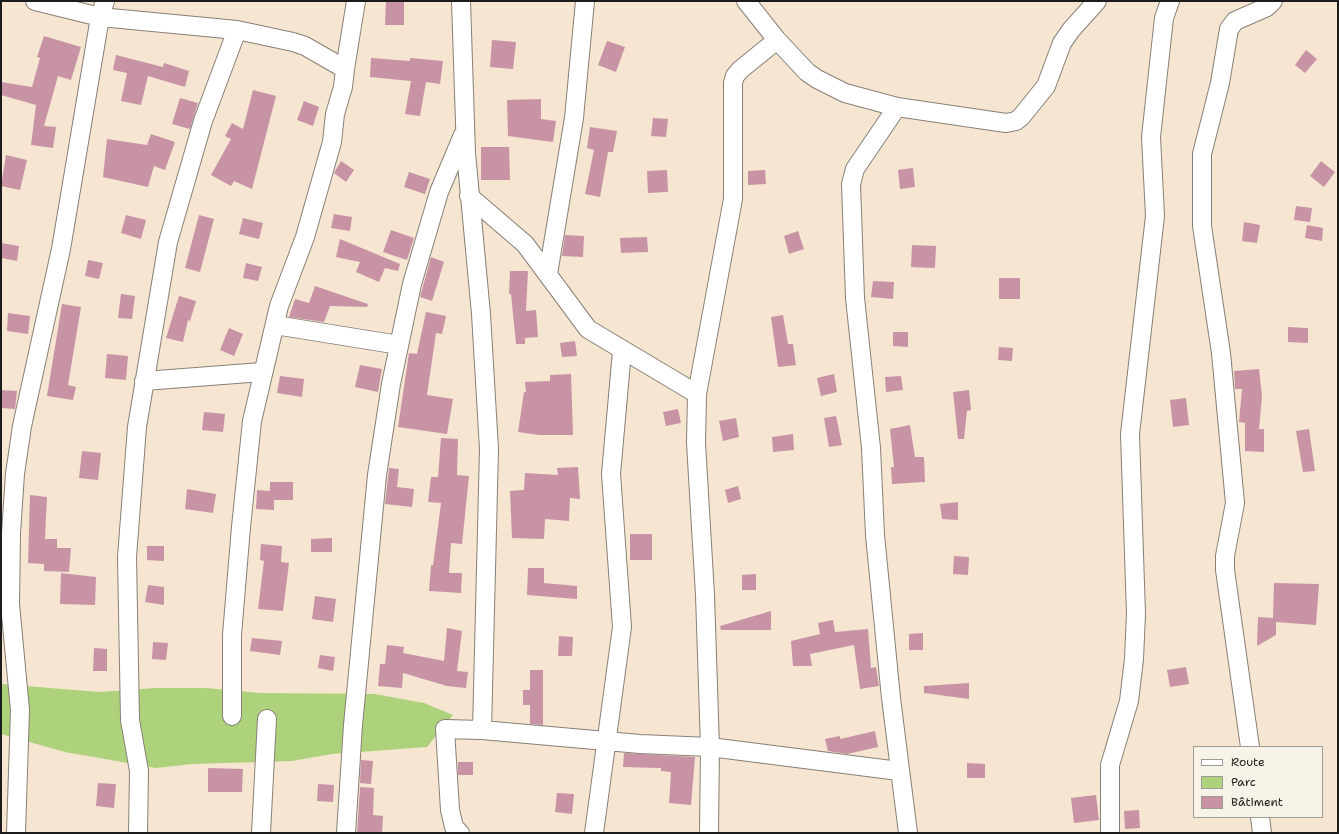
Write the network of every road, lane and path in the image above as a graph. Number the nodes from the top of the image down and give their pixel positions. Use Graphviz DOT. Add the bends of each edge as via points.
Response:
graph roads {
  1 [pos="34,1"];
  2 [pos="356,1"];
  3 [pos="461,1"];
  4 [pos="585,1"];
  5 [pos="746,1"];
  6 [pos="1097,1"];
  7 [pos="1170,1"];
  8 [pos="1274,1"];
  9 [pos="102,9"];
  10 [pos="237,30"];
  11 [pos="777,40"];
  12 [pos="345,69"];
  13 [pos="897,107"];
  14 [pos="465,131"];
  15 [pos="469,196"];
  16 [pos="548,274"];
  17 [pos="275,325"];
  18 [pos="399,345"];
  19 [pos="622,351"];
  20 [pos="262,372"];
  21 [pos="144,381"];
  22 [pos="697,394"];
  23 [pos="232,716"];
  24 [pos="267,719"];
  25 [pos="482,730"];
  26 [pos="605,742"];
  27 [pos="1250,746"];
  28 [pos="710,747"];
  29 [pos="899,771"];
  30 [pos="1260,818"];
  31 [pos="16,833"];
  32 [pos="138,833"];
  33 [pos="261,833"];
  34 [pos="346,833"];
  35 [pos="460,833"];
  36 [pos="594,833"];
  37 [pos="709,833"];
  38 [pos="908,833"];
  39 [pos="1110,833"];
  40 [pos="1262,833"];
  1 -- 9 [label="street"];
  2 -- 12 [label="street"];
  3 -- 14 [label="street"];
  4 -- 16 [label="street" via="574,118"];
  5 -- 11 [label="street"];
  6 -- 13 [label="street" via="1062,43 1046,86 1016,121 1006,123"];
  7 -- 39 [label="street" via="1164,18 1151,137 1155,216 1130,434 1136,606 1134,659 1129,701 1110,770"];
  8 -- 27 [label="street" via="1268,7 1235,21 1229,30 1220,83 1202,154 1202,226 1221,353 1235,503 1225,556 1225,570"];
  9 -- 10 [label="street"];
  9 -- 31 [label="street" via="61,249 22,426 15,474 10,604 20,710"];
  10 -- 12 [label="street" via="293,42"];
  10 -- 21 [label="street" via="203,121 168,242"];
  11 -- 13 [label="street" via="817,79 845,92"];
  11 -- 22 [label="street" via="740,70 733,82 733,199"];
  12 -- 17 [label="street" via="332,142 319,191 279,306"];
  13 -- 29 [label="street" via="855,169 851,184 855,298 871,448 875,535"];
  14 -- 15 [label="street"];
  14 -- 18 [label="street" via="439,192 412,284"];
  15 -- 16 [label="street" via="520,237"];
  15 -- 25 [label="street" via="489,449"];
  16 -- 19 [label="street" via="588,329"];
  17 -- 18 [label="street"];
  17 -- 20 [label="street"];
  18 -- 34 [label="street" via="377,475 353,726"];
  19 -- 22 [label="street"];
  19 -- 26 [label="street" via="611,474 622,627"];
  20 -- 21 [label="street"];
  20 -- 23 [label="street" via="252,421 241,527 232,635"];
  21 -- 32 [label="street" via="137,427 127,557 130,720 138,771"];
  22 -- 28 [label="street" via="696,443"];
  24 -- 33 [label="street"];
  25 -- 26 [label="street"];
  25 -- 35 [label="street" via="445,729 450,810 454,827"];
  26 -- 28 [label="street"];
  26 -- 36 [label="street"];
  28 -- 29 [label="street"];
  28 -- 37 [label="street"];
  29 -- 38 [label="street"];
  30 -- 40 [label="street"];
}
